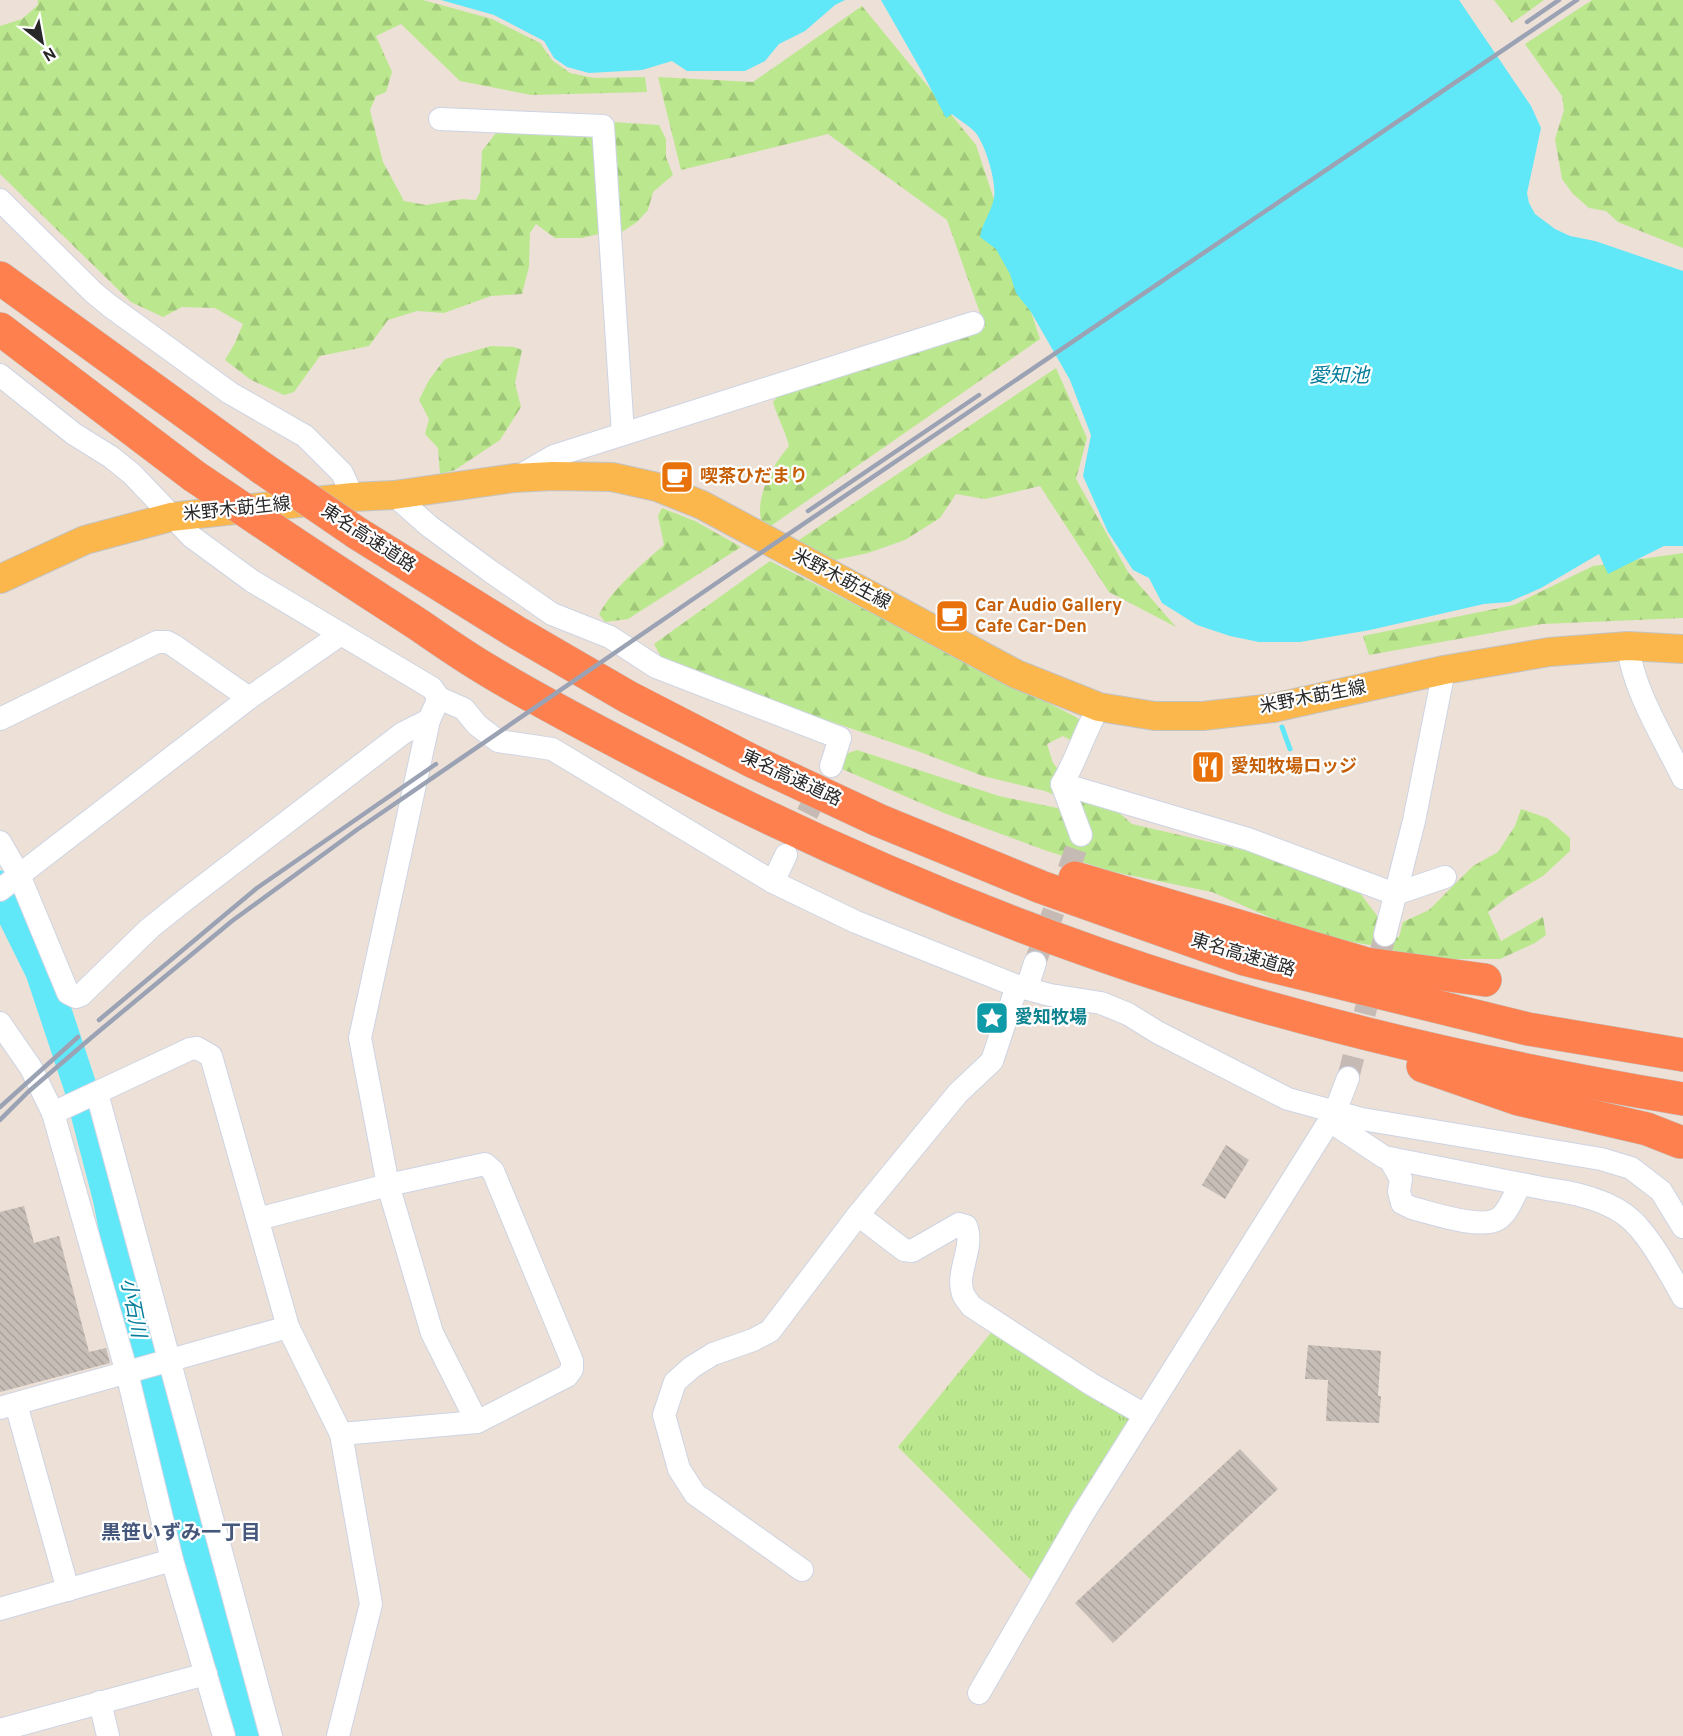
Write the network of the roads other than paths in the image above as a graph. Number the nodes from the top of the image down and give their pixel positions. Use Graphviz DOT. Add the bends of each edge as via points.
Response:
graph roads {
  1 [pos="440,119"];
  2 [pos="0,200"];
  3 [pos="0,278"];
  4 [pos="973,323"];
  5 [pos="0,329"];
  6 [pos="0,375"];
  7 [pos="623,434"];
  8 [pos="514,478"];
  9 [pos="394,495"];
  10 [pos="354,497"];
  11 [pos="171,517"];
  12 [pos="0,579"];
  13 [pos="341,634"];
  14 [pos="1628,646"];
  15 [pos="1683,649"];
  16 [pos="1444,670"];
  17 [pos="249,698"];
  18 [pos="439,698"];
  19 [pos="1099,707"];
  20 [pos="0,719"];
  21 [pos="429,720"];
  22 [pos="831,766"];
  23 [pos="1683,778"];
  24 [pos="1062,784"];
  25 [pos="878,819"];
  26 [pos="1082,835"];
  27 [pos="0,842"];
  28 [pos="786,855"];
  29 [pos="20,875"];
  30 [pos="1445,877"];
  31 [pos="773,882"];
  32 [pos="0,890"];
  33 [pos="1395,894"];
  34 [pos="1384,935"];
  35 [pos="1035,963"];
  36 [pos="1485,980"];
  37 [pos="1183,982"];
  38 [pos="1022,987"];
  39 [pos="0,1023"];
  40 [pos="1683,1055"];
  41 [pos="1348,1078"];
  42 [pos="93,1094"];
  43 [pos="1683,1098"];
  44 [pos="59,1111"];
  45 [pos="1332,1117"];
  46 [pos="1680,1142"];
  47 [pos="1389,1158"];
  48 [pos="1520,1184"];
  49 [pos="388,1185"];
  50 [pos="858,1215"];
  51 [pos="258,1219"];
  52 [pos="1683,1227"];
  53 [pos="1683,1297"];
  54 [pos="288,1327"];
  55 [pos="167,1362"];
  56 [pos="131,1372"];
  57 [pos="8,1406"];
  58 [pos="1145,1415"];
  59 [pos="477,1422"];
  60 [pos="341,1434"];
  61 [pos="172,1560"];
  62 [pos="802,1570"];
  63 [pos="68,1590"];
  64 [pos="0,1609"];
  65 [pos="206,1674"];
  66 [pos="979,1693"];
  67 [pos="100,1702"];
  68 [pos="0,1730"];
  69 [pos="108,1736"];
  70 [pos="224,1736"];
  71 [pos="271,1736"];
  72 [pos="338,1736"];
  1 -- 7 [label="street" via="603,126"];
  2 -- 10 [label="street" via="110,306 230,393 306,436 342,473"];
  3 -- 25 [label="highway, 東名高速道路, bridge" via="262,468 357,533 516,632 628,697 752,761"];
  4 -- 7 [label="street"];
  5 -- 37 [label="highway, bridge" via="194,476 292,542 487,670 603,735 855,859 1017,924"];
  6 -- 11 [label="street" via="132,474"];
  7 -- 8 [label="street" via="554,456"];
  8 -- 9 [label="main road, 米野木莇生線"];
  8 -- 19 [label="main road, 米野木莇生線" via="612,477 657,487 702,505 1016,674"];
  9 -- 10 [label="main road, 米野木莇生線"];
  9 -- 22 [label="street" via="429,526 552,614 610,638 656,667 840,738"];
  10 -- 11 [label="main road, 米野木莇生線"];
  11 -- 12 [label="main road, 米野木莇生線" via="85,540"];
  11 -- 13 [label="street" via="252,580"];
  13 -- 17 [label="street"];
  13 -- 18 [label="street" via="432,688"];
  14 -- 15 [label="main road, 米野木莇生線"];
  14 -- 16 [label="main road, 米野木莇生線" via="1549,652"];
  14 -- 23 [label="street" via="1630,665"];
  16 -- 19 [label="main road, 米野木莇生線" via="1272,708 1215,715 1155,716"];
  16 -- 33 [label="street"];
  17 -- 20 [label="street" via="173,645 157,642"];
  17 -- 29 [label="street"];
  18 -- 21 [label="street"];
  18 -- 31 [label="street" via="464,709 498,741 552,749"];
  19 -- 24 [label="street"];
  21 -- 29 [label="street" via="403,734 185,900 81,995 72,996 66,989"];
  21 -- 49 [label="street" via="360,1038"];
  24 -- 26 [label="street"];
  24 -- 33 [label="street" via="1248,839"];
  25 -- 36 [label="highway" via="1366,964"];
  25 -- 40 [label="highway, 東名高速道路" via="1041,887 1244,959 1528,1029"];
  27 -- 29 [label="street"];
  28 -- 31 [label="street"];
  29 -- 32 [label="street"];
  30 -- 33 [label="street"];
  31 -- 38 [label="street" via="856,922"];
  33 -- 34 [label="street"];
  35 -- 38 [label="street"];
  37 -- 43 [label="highway" via="1334,1025 1464,1056"];
  37 -- 46 [label="highway" via="1518,1099 1647,1129"];
  38 -- 45 [label="street" via="1101,1003 1128,1014 1288,1099"];
  38 -- 50 [label="street" via="992,1061 958,1093"];
  39 -- 44 [label="street"];
  41 -- 45 [label="street"];
  42 -- 44 [label="street"];
  42 -- 51 [label="street" via="190,1050 207,1052"];
  42 -- 55 [label="street"];
  44 -- 56 [label="street"];
  45 -- 47 [label="street"];
  45 -- 52 [label="street" via="1601,1159 1631,1168 1661,1191"];
  45 -- 58 [label="street"];
  47 -- 48 [label="street"];
  47 -- 48 [label="street" via="1401,1179 1402,1203 1483,1224 1500,1219"];
  48 -- 53 [label="street" via="1572,1192 1612,1206 1640,1227"];
  49 -- 51 [label="street"];
  49 -- 59 [label="street" via="432,1333"];
  49 -- 59 [label="street" via="489,1165 572,1361 567,1376"];
  50 -- 58 [label="street" via="904,1250 912,1251 959,1224 966,1226 969,1234 961,1280 963,1295 972,1306"];
  50 -- 62 [label="street" via="770,1331 713,1354 692,1367 675,1382 663,1415 679,1469 695,1494"];
  51 -- 54 [label="street"];
  54 -- 55 [label="street"];
  54 -- 60 [label="street"];
  55 -- 56 [label="street"];
  55 -- 71 [label="street"];
  56 -- 57 [label="street"];
  56 -- 61 [label="street"];
  57 -- 63 [label="street"];
  58 -- 66 [label="street"];
  59 -- 60 [label="street"];
  60 -- 72 [label="street" via="371,1604"];
  61 -- 63 [label="street"];
  61 -- 65 [label="street"];
  63 -- 64 [label="street"];
  65 -- 67 [label="street"];
  65 -- 70 [label="street"];
  67 -- 68 [label="street"];
  67 -- 69 [label="street"];
}
